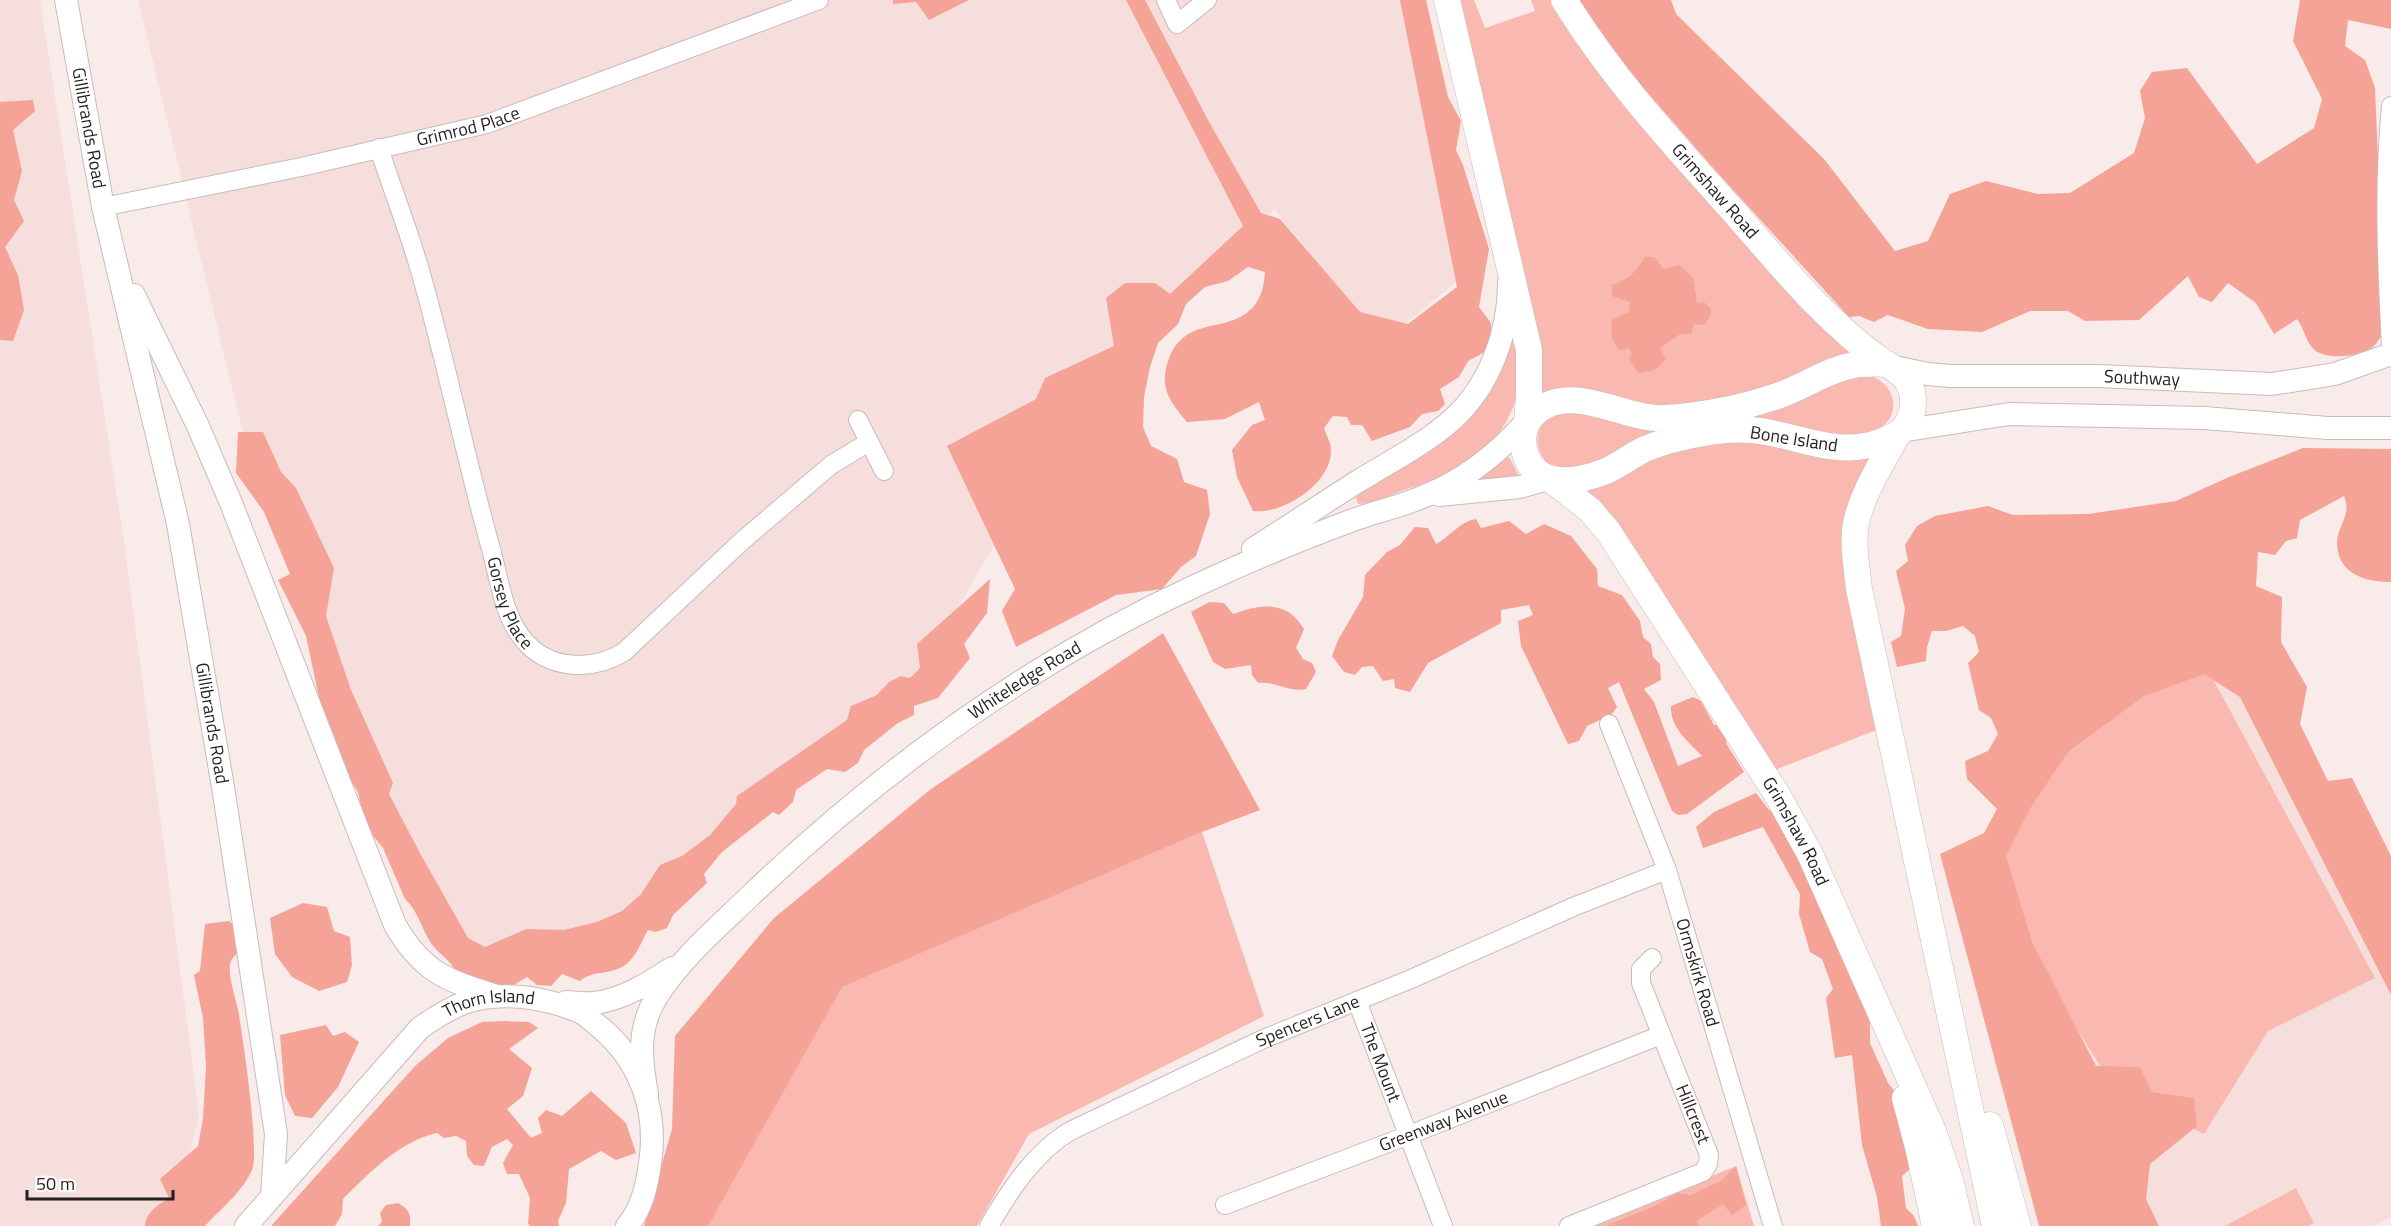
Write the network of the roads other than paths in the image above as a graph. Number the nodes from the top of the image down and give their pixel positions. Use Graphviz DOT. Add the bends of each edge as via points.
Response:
graph roads {
  1 [pos="66,0"];
  2 [pos="819,0"];
  3 [pos="1166,0"];
  4 [pos="1207,0"];
  5 [pos="1447,0"];
  6 [pos="1564,0"];
  7 [pos="2391,106"];
  8 [pos="379,148"];
  9 [pos="103,207"];
  10 [pos="116,257"];
  11 [pos="1509,264"];
  12 [pos="2390,290"];
  13 [pos="2391,349"];
  14 [pos="2391,354"];
  15 [pos="1888,365"];
  16 [pos="858,420"];
  17 [pos="1526,422"];
  18 [pos="2391,428"];
  19 [pos="1900,432"];
  20 [pos="868,442"];
  21 [pos="884,471"];
  22 [pos="1551,480"];
  23 [pos="1425,496"];
  24 [pos="1196,585"];
  25 [pos="1609,724"];
  26 [pos="1667,870"];
  27 [pos="1920,876"];
  28 [pos="1652,958"];
  29 [pos="683,961"];
  30 [pos="497,996"];
  31 [pos="1357,1001"];
  32 [pos="552,1002"];
  33 [pos="1881,1010"];
  34 [pos="1661,1035"];
  35 [pos="646,1094"];
  36 [pos="1409,1135"];
  37 [pos="272,1196"];
  38 [pos="1225,1205"];
  39 [pos="993,1224"];
  40 [pos="246,1226"];
  41 [pos="627,1226"];
  42 [pos="1443,1226"];
  43 [pos="1569,1226"];
  44 [pos="1773,1226"];
  45 [pos="1935,1226"];
  46 [pos="1961,1226"];
  47 [pos="1995,1226"];
  48 [pos="2018,1226"];
  1 -- 9 [label="street, Gillibrands Road"];
  2 -- 8 [label="street, Grimrod Place" via="510,117"];
  3 -- 4 [label="street" via="1178,24"];
  5 -- 11 [label="main road"];
  6 -- 15 [label="main road, Grimshaw Road" via="1605,63 1806,294 1854,342"];
  7 -- 12 [label="street"];
  8 -- 9 [label="street, Grimrod Place"];
  8 -- 20 [label="street, Gorsey Place" via="423,279 508,614 523,639 545,658 585,666 624,652 742,541 831,465"];
  9 -- 10 [label="street, Gillibrands Road"];
  10 -- 30 [label="street, Gillibrands Road" via="231,503 395,926 421,962 436,973"];
  10 -- 37 [label="street, Gillibrands Road" via="178,524 223,787 276,1134"];
  11 -- 17 [label="main road" via="1529,350"];
  11 -- 24 [label="street" via="1509,298 1502,337 1484,378 1465,407 1437,432"];
  12 -- 13 [label="street"];
  14 -- 15 [label="street, Southway" via="2335,374 2272,384 2098,376 1951,376"];
  15 -- 17 [label="main road, Bone Island" via="1838,368 1777,396 1720,411 1646,417 1567,400 1538,410"];
  15 -- 19 [label="main road" via="1906,378 1911,391 1910,420"];
  16 -- 20 [label="street"];
  17 -- 22 [label="main road" via="1525,454 1538,473"];
  17 -- 23 [label="street, Whiteledge Road" via="1499,452 1463,478"];
  18 -- 19 [label="street, Southway" via="2328,428 2192,417 2009,414"];
  19 -- 22 [label="main road, Bone Island" via="1854,448 1829,447 1775,433 1721,432 1662,442 1590,477"];
  19 -- 27 [label="main road" via="1863,498 1854,550"];
  20 -- 21 [label="street"];
  22 -- 23 [label="street, Whiteledge Road" via="1520,487"];
  22 -- 33 [label="main road, Grimshaw Road" via="1590,510 1608,531 1778,796 1810,854"];
  23 -- 24 [label="street, Whiteledge Road" via="1308,537"];
  24 -- 29 [label="street, Whiteledge Road" via="1040,669 968,716 832,821"];
  25 -- 26 [label="street, Ormskirk Road"];
  26 -- 31 [label="street, Spencers Lane"];
  26 -- 44 [label="street, Ormskirk Road"];
  27 -- 47 [label="main road"];
  27 -- 48 [label="main road"];
  28 -- 34 [label="street, Hillcrest" via="1641,969 1640,976"];
  29 -- 32 [label="street, Whiteledge Road" via="623,995 594,1003"];
  29 -- 35 [label="street, Whiteledge Road" via="654,1000 644,1027 640,1056"];
  30 -- 32 [label="street, Thorn Island"];
  30 -- 37 [label="street, Thorn Island" via="465,1002 420,1028"];
  31 -- 36 [label="street, The Mount"];
  31 -- 39 [label="street, Spencers Lane" via="1261,1040 1070,1131 1046,1149 1021,1178"];
  32 -- 35 [label="street, Thorn Island" via="582,1012 608,1035 630,1060"];
  33 -- 45 [label="main road"];
  33 -- 46 [label="main road, Grimshaw Road" via="1933,1131"];
  34 -- 36 [label="street, Greenway Avenue"];
  34 -- 43 [label="street, Hillcrest" via="1709,1155 1708,1164 1703,1172"];
  35 -- 41 [label="street, Thorn Island" via="654,1138 648,1178 636,1216"];
  36 -- 38 [label="street, Greenway Avenue"];
  36 -- 42 [label="street, The Mount"];
  37 -- 40 [label="street, Thorn Island"];
}
